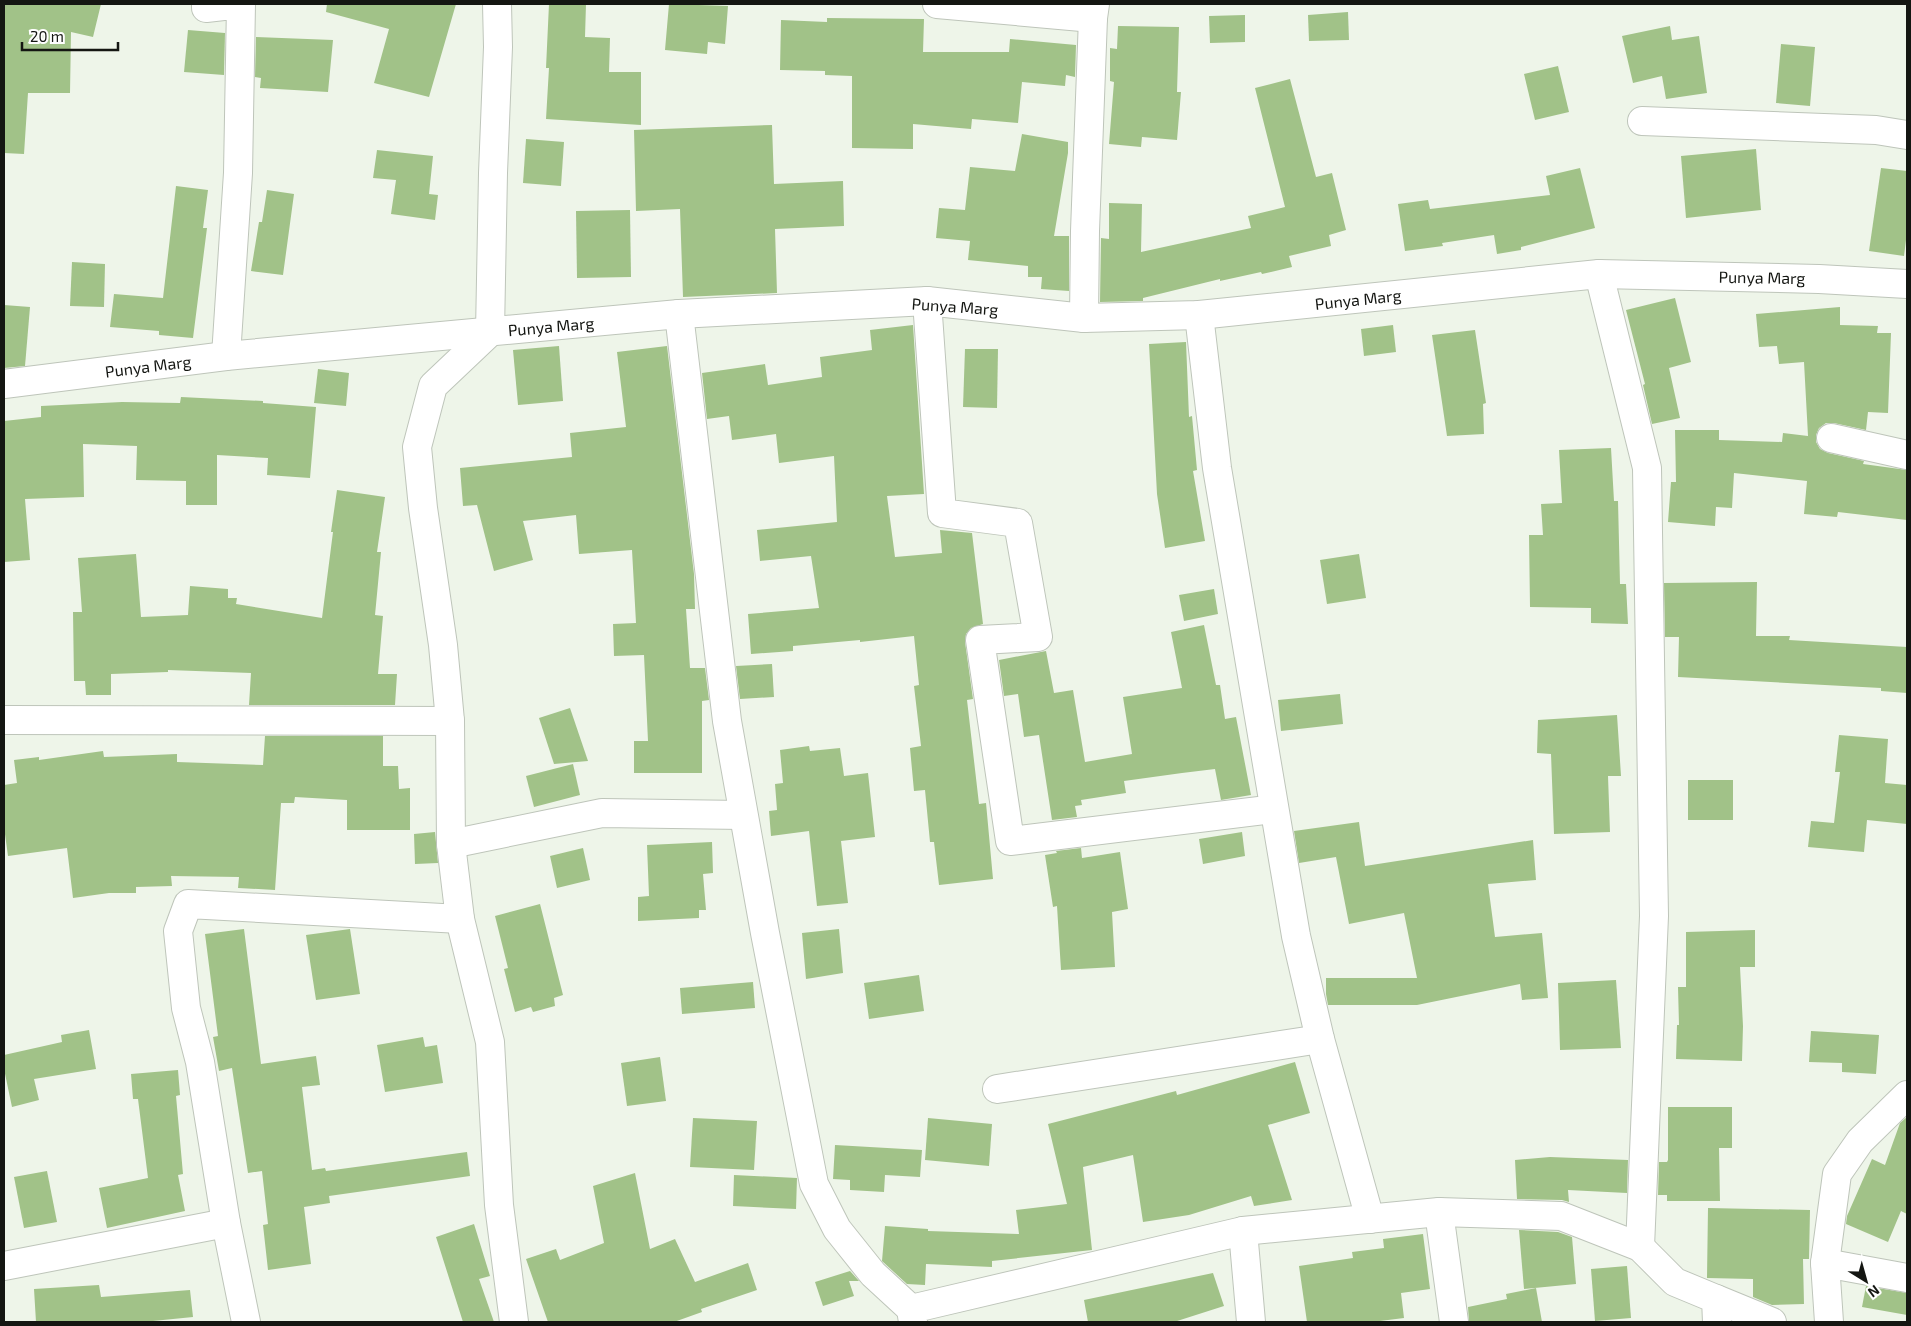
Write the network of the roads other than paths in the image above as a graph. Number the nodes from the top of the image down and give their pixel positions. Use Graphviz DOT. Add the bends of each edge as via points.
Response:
graph roads {
  1 [pos="206,4"];
  2 [pos="497,4"];
  3 [pos="937,4"];
  4 [pos="1094,11"];
  5 [pos="1642,121"];
  6 [pos="1907,135"];
  7 [pos="1599,274"];
  8 [pos="1907,284"];
  9 [pos="927,301"];
  10 [pos="679,314"];
  11 [pos="1199,315"];
  12 [pos="1084,318"];
  13 [pos="490,332"];
  14 [pos="226,356"];
  15 [pos="4,384"];
  16 [pos="1831,438"];
  17 [pos="1907,455"];
  18 [pos="4,720"];
  19 [pos="450,722"];
  20 [pos="1274,809"];
  21 [pos="743,815"];
  22 [pos="451,844"];
  23 [pos="460,919"];
  24 [pos="1320,1039"];
  25 [pos="998,1089"];
  26 [pos="1907,1096"];
  27 [pos="1439,1212"];
  28 [pos="1370,1219"];
  29 [pos="226,1223"];
  30 [pos="1243,1231"];
  31 [pos="1640,1247"];
  32 [pos="1825,1263"];
  33 [pos="4,1266"];
  34 [pos="1907,1278"];
  35 [pos="1716,1310"];
  36 [pos="912,1315"];
  37 [pos="246,1322"];
  38 [pos="514,1322"];
  39 [pos="1250,1322"];
  40 [pos="1454,1322"];
  41 [pos="1772,1322"];
  42 [pos="1829,1322"];
  1 -- 14 [label="street" via="206,8 241,4 238,173"];
  2 -- 13 [label="street"];
  3 -- 4 [label="street"];
  4 -- 12 [label="street"];
  5 -- 6 [label="street" via="1876,130"];
  7 -- 8 [label="street, Punya Marg"];
  7 -- 11 [label="street, Punya Marg"];
  7 -- 31 [label="street" via="1647,468 1654,916"];
  9 -- 10 [label="street, Punya Marg"];
  9 -- 12 [label="street, Punya Marg"];
  9 -- 20 [label="street" via="942,513 1018,522 1038,637 980,640 1010,841"];
  10 -- 13 [label="street, Punya Marg"];
  10 -- 21 [label="street" via="727,721"];
  11 -- 12 [label="street, Punya Marg"];
  11 -- 20 [label="street" via="1217,468"];
  13 -- 14 [label="street, Punya Marg"];
  13 -- 19 [label="street" via="433,386 417,447"];
  14 -- 15 [label="street, Punya Marg"];
  16 -- 17 [label="street"];
  18 -- 19 [label="street"];
  19 -- 22 [label="street"];
  20 -- 24 [label="street" via="1296,936"];
  21 -- 22 [label="street" via="602,813"];
  21 -- 36 [label="street" via="814,1184 837,1229"];
  22 -- 23 [label="street"];
  23 -- 29 [label="street" via="188,904 178,931 186,1008 200,1062"];
  23 -- 38 [label="street" via="490,1042 499,1206"];
  24 -- 25 [label="street"];
  24 -- 28 [label="street"];
  26 -- 32 [label="street" via="1860,1141 1837,1174"];
  27 -- 28 [label="street"];
  27 -- 31 [label="street" via="1561,1216"];
  27 -- 40 [label="street"];
  28 -- 30 [label="street"];
  29 -- 33 [label="street"];
  29 -- 37 [label="street"];
  30 -- 36 [label="street"];
  30 -- 39 [label="street"];
  31 -- 35 [label="street" via="1675,1282"];
  32 -- 34 [label="street"];
  32 -- 42 [label="street"];
  35 -- 41 [label="street"];
}
